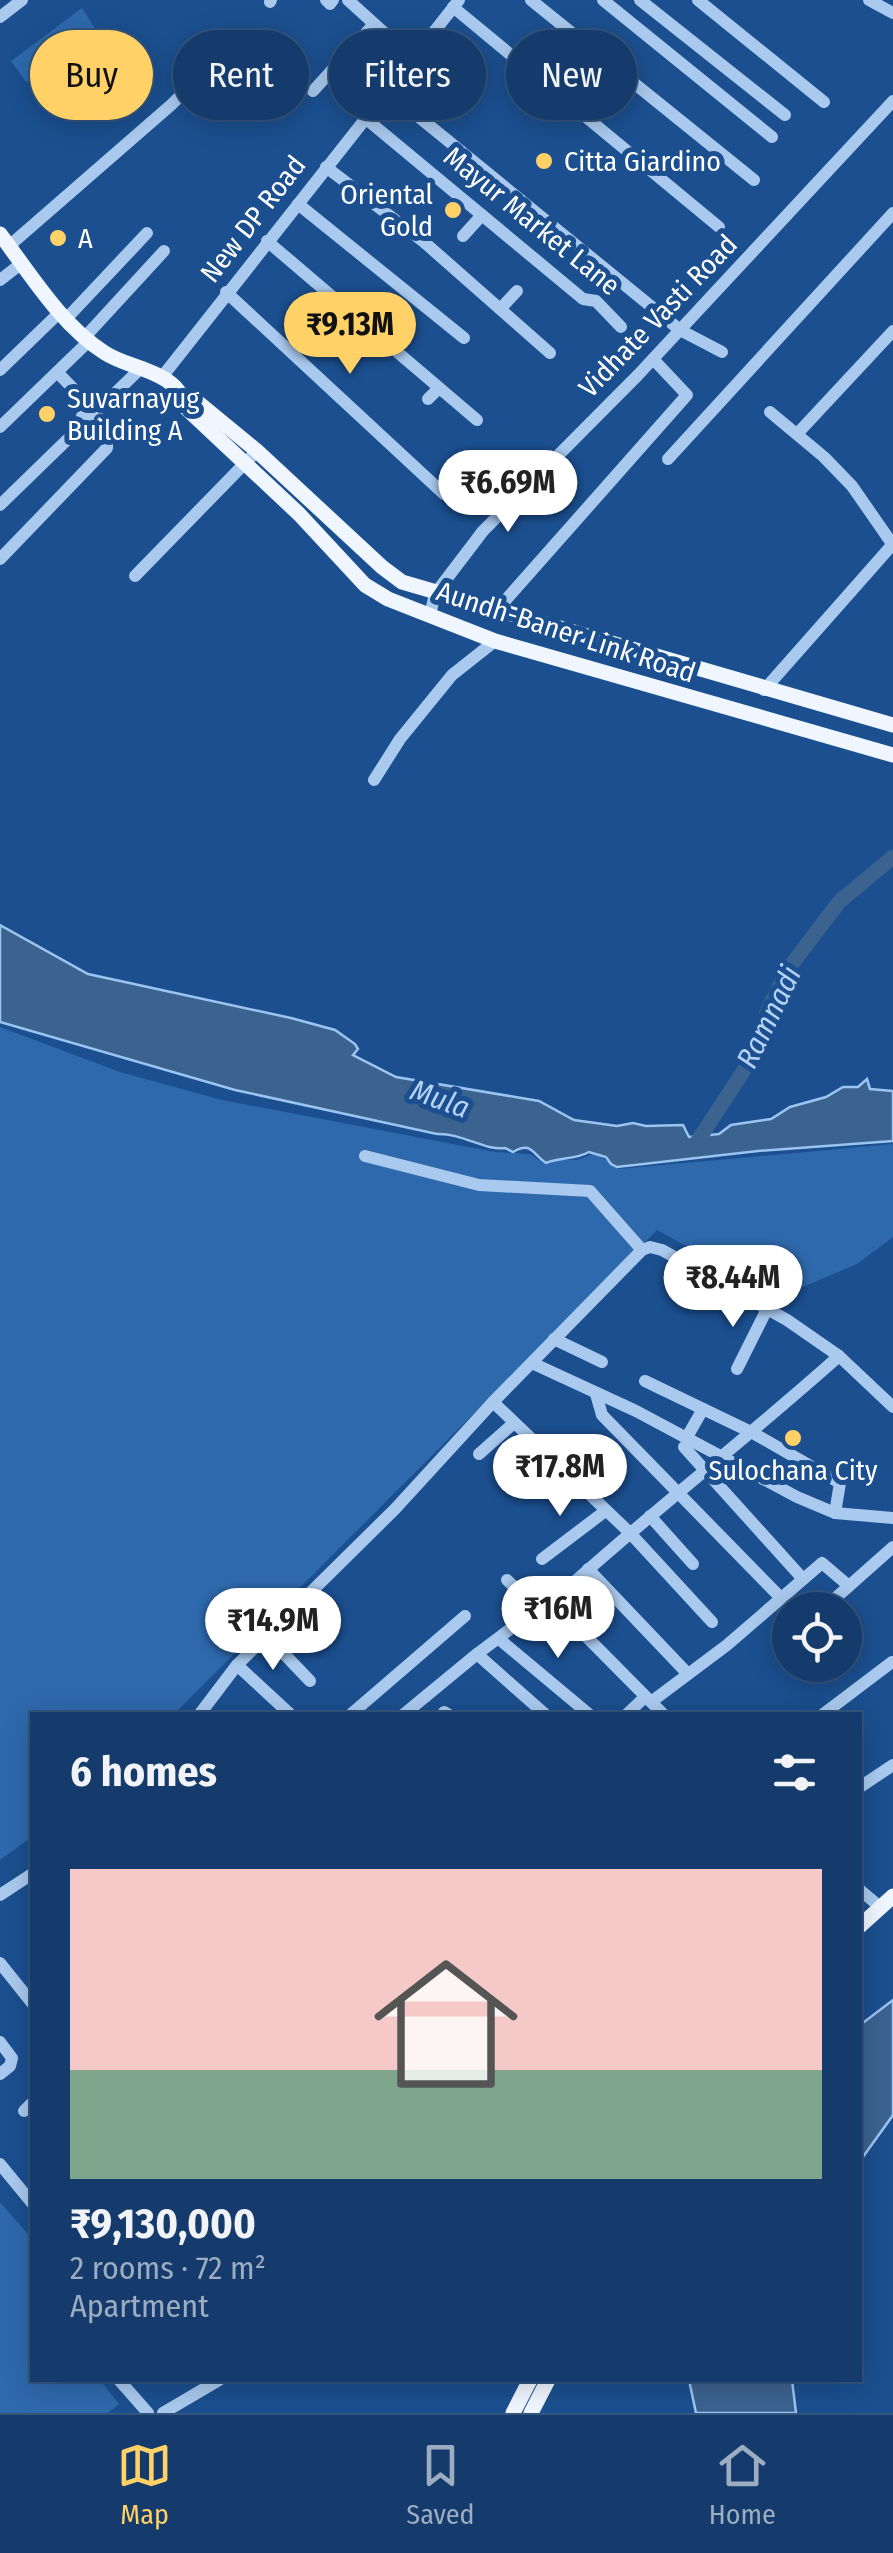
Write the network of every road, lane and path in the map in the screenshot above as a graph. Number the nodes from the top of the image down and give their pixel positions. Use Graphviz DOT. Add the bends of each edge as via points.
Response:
graph roads {
  1 [pos="22,0"];
  2 [pos="531,0"];
  3 [pos="604,0"];
  4 [pos="640,0"];
  5 [pos="698,0"];
  6 [pos="869,0"];
  7 [pos="355,2"];
  8 [pos="456,3"];
  9 [pos="893,14"];
  10 [pos="0,17"];
  11 [pos="374,24"];
  12 [pos="381,30"];
  13 [pos="434,30"];
  14 [pos="313,91"];
  15 [pos="893,100"];
  16 [pos="173,102"];
  17 [pos="824,102"];
  18 [pos="785,114"];
  19 [pos="363,120"];
  20 [pos="367,120"];
  21 [pos="424,120"];
  22 [pos="772,137"];
  23 [pos="326,168"];
  24 [pos="754,180"];
  25 [pos="298,204"];
  26 [pos="893,213"];
  27 [pos="482,215"];
  28 [pos="719,227"];
  29 [pos="147,234"];
  30 [pos="463,236"];
  31 [pos="4,240"];
  32 [pos="267,241"];
  33 [pos="164,251"];
  34 [pos="22,263"];
  35 [pos="0,280"];
  36 [pos="516,291"];
  37 [pos="226,292"];
  38 [pos="500,309"];
  39 [pos="62,314"];
  40 [pos="621,326"];
  41 [pos="680,330"];
  42 [pos="893,331"];
  43 [pos="464,338"];
  44 [pos="86,339"];
  45 [pos="722,352"];
  46 [pos="550,353"];
  47 [pos="653,359"];
  48 [pos="0,362"];
  49 [pos="142,367"];
  50 [pos="0,370"];
  51 [pos="56,372"];
  52 [pos="162,377"];
  53 [pos="438,388"];
  54 [pos="184,398"];
  55 [pos="428,399"];
  56 [pos="770,412"];
  57 [pos="91,416"];
  58 [pos="477,420"];
  59 [pos="0,424"];
  60 [pos="797,434"];
  61 [pos="257,451"];
  62 [pos="668,459"];
  63 [pos="244,465"];
  64 [pos="444,494"];
  65 [pos="0,497"];
  66 [pos="0,506"];
  67 [pos="893,544"];
  68 [pos="0,559"];
  69 [pos="135,576"];
  70 [pos="434,594"];
  71 [pos="496,611"];
  72 [pos="430,616"];
  73 [pos="495,642"];
  74 [pos="764,690"];
  75 [pos="762,718"];
  76 [pos="893,725"];
  77 [pos="893,756"];
  78 [pos="374,780"];
  79 [pos="365,1156"];
  80 [pos="642,1250"];
  81 [pos="767,1309"];
  82 [pos="554,1340"];
  83 [pos="839,1356"];
  84 [pos="602,1362"];
  85 [pos="532,1363"];
  86 [pos="738,1370"];
  87 [pos="645,1380"];
  88 [pos="596,1394"];
  89 [pos="493,1402"];
  90 [pos="893,1407"];
  91 [pos="703,1409"];
  92 [pos="514,1423"];
  93 [pos="753,1432"];
  94 [pos="686,1442"];
  95 [pos="480,1454"];
  96 [pos="722,1455"];
  97 [pos="703,1468"];
  98 [pos="676,1492"];
  99 [pos="604,1512"];
  100 [pos="834,1513"];
  101 [pos="650,1516"];
  102 [pos="893,1518"];
  103 [pos="630,1533"];
  104 [pos="893,1547"];
  105 [pos="542,1559"];
  106 [pos="693,1564"];
  107 [pos="588,1569"];
  108 [pos="803,1578"];
  109 [pos="507,1580"];
  110 [pos="849,1586"];
  111 [pos="775,1592"];
  112 [pos="789,1592"];
  113 [pos="842,1592"];
  114 [pos="552,1602"];
  115 [pos="772,1607"];
  116 [pos="538,1609"];
  117 [pos="465,1616"];
  118 [pos="712,1622"];
  119 [pos="266,1635"];
  120 [pos="499,1639"];
  121 [pos="477,1654"];
  122 [pos="892,1662"];
  123 [pos="237,1664"];
  124 [pos="688,1674"];
  125 [pos="310,1680"];
  126 [pos="648,1699"];
  127 [pos="201,1712"];
  128 [pos="288,1712"];
  129 [pos="353,1712"];
  130 [pos="408,1712"];
  131 [pos="543,1712"];
  132 [pos="586,1712"];
  133 [pos="630,1712"];
  134 [pos="661,1712"];
  135 [pos="826,1712"];
  136 [pos="893,1764"];
  137 [pos="862,1786"];
  138 [pos="30,1875"];
  139 [pos="862,1891"];
  140 [pos="0,1896"];
  141 [pos="886,1901"];
  142 [pos="862,1924"];
  143 [pos="0,1963"];
  144 [pos="30,2000"];
  145 [pos="0,2042"];
  146 [pos="0,2074"];
  147 [pos="0,2164"];
  148 [pos="30,2201"];
  149 [pos="215,2382"];
  150 [pos="529,2382"];
  151 [pos="547,2382"];
  152 [pos="124,2385"];
  153 [pos="148,2413"];
  154 [pos="163,2413"];
  155 [pos="513,2413"];
  156 [pos="531,2413"];
  1 -- 10 [label="street"];
  2 -- 24 [label="street"];
  3 -- 22 [label="street"];
  4 -- 18 [label="street"];
  5 -- 17 [label="street"];
  6 -- 9 [label="street"];
  7 -- 11 [label="street"];
  8 -- 13 [label="street, New DP Road"];
  8 -- 28 [label="street"];
  11 -- 12 [label="street"];
  11 -- 14 [label="street"];
  15 -- 41 [label="street, Vidhate Vasti Road"];
  16 -- 31 [label="street"];
  19 -- 23 [label="street, New DP Road"];
  20 -- 27 [label="street, Mayur Market Lane"];
  21 -- 41 [label="street"];
  23 -- 25 [label="street, New DP Road"];
  23 -- 38 [label="street"];
  25 -- 32 [label="street, New DP Road"];
  25 -- 43 [label="street"];
  26 -- 62 [label="street"];
  27 -- 30 [label="street"];
  27 -- 40 [label="street, Mayur Market Lane"];
  29 -- 39 [label="street"];
  31 -- 34 [label="main road, Aundh-Baner Link Road"];
  32 -- 37 [label="street, New DP Road"];
  32 -- 53 [label="street"];
  33 -- 44 [label="street"];
  34 -- 35 [label="street"];
  34 -- 39 [label="main road, Aundh-Baner Link Road"];
  36 -- 38 [label="street"];
  37 -- 52 [label="street, New DP Road"];
  37 -- 64 [label="street"];
  38 -- 46 [label="street"];
  39 -- 44 [label="main road, Aundh-Baner Link Road"];
  39 -- 48 [label="street"];
  39 -- 50 [label="street"];
  41 -- 45 [label="street"];
  41 -- 47 [label="street, Vidhate Vasti Road"];
  42 -- 60 [label="street"];
  44 -- 49 [label="main road, Aundh-Baner Link Road" via="108,356"];
  44 -- 51 [label="street"];
  44 -- 59 [label="street"];
  47 -- 70 [label="street, Vidhate Vasti Road" via="489,524"];
  47 -- 71 [label="street" via="687,396"];
  49 -- 52 [label="main road, Aundh-Baner Link Road"];
  49 -- 57 [label="street"];
  51 -- 59 [label="street"];
  51 -- 65 [label="street" via="91,407"];
  52 -- 54 [label="main road, Aundh-Baner Link Road"];
  53 -- 55 [label="street"];
  53 -- 58 [label="street"];
  54 -- 61 [label="main road, Aundh-Baner Link Road"];
  54 -- 63 [label="main road, Aundh-Baner Link Road" via="186,408"];
  56 -- 60 [label="street"];
  57 -- 66 [label="street"];
  57 -- 68 [label="street" via="108,436 107,448"];
  60 -- 67 [label="street" via="852,486"];
  61 -- 63 [label="street"];
  61 -- 70 [label="main road, Aundh-Baner Link Road" via="382,568"];
  63 -- 69 [label="street"];
  63 -- 72 [label="main road, Aundh-Baner Link Road" via="365,585"];
  67 -- 74 [label="street"];
  70 -- 71 [label="main road, Aundh-Baner Link Road"];
  70 -- 72 [label="street, Vidhate Vasti Road"];
  71 -- 74 [label="main road, Aundh-Baner Link Road"];
  72 -- 73 [label="main road, Aundh-Baner Link Road"];
  73 -- 75 [label="main road, Aundh-Baner Link Road"];
  73 -- 78 [label="street" via="452,675"];
  74 -- 75 [label="main road"];
  74 -- 76 [label="main road, Aundh-Baner Link Road"];
  75 -- 77 [label="main road, Aundh-Baner Link Road"];
  79 -- 80 [label="street" via="479,1184 590,1191"];
  80 -- 81 [label="street" via="662,1250"];
  80 -- 82 [label="street"];
  81 -- 83 [label="street"];
  81 -- 86 [label="street"];
  82 -- 84 [label="street"];
  82 -- 85 [label="street"];
  83 -- 90 [label="street"];
  83 -- 93 [label="street"];
  85 -- 88 [label="street"];
  85 -- 89 [label="street"];
  87 -- 91 [label="street"];
  88 -- 94 [label="street"];
  88 -- 98 [label="street" via="602,1415"];
  89 -- 92 [label="street"];
  89 -- 119 [label="street"];
  91 -- 93 [label="street"];
  91 -- 94 [label="street"];
  92 -- 95 [label="street"];
  92 -- 99 [label="street"];
  93 -- 96 [label="street"];
  93 -- 100 [label="street" via="840,1483"];
  94 -- 96 [label="street"];
  94 -- 97 [label="street"];
  96 -- 97 [label="street"];
  96 -- 100 [label="street"];
  97 -- 98 [label="street"];
  97 -- 108 [label="street"];
  98 -- 101 [label="street"];
  98 -- 111 [label="street"];
  99 -- 103 [label="street"];
  99 -- 105 [label="street"];
  100 -- 102 [label="street"];
  101 -- 103 [label="street"];
  101 -- 106 [label="street"];
  103 -- 107 [label="street"];
  103 -- 118 [label="street"];
  104 -- 110 [label="street"];
  107 -- 114 [label="street"];
  107 -- 124 [label="street"];
  108 -- 110 [label="street" via="822,1563"];
  108 -- 112 [label="street"];
  109 -- 116 [label="street"];
  110 -- 113 [label="street"];
  114 -- 116 [label="street"];
  114 -- 126 [label="street"];
  115 -- 124 [label="street"];
  116 -- 120 [label="street"];
  117 -- 129 [label="street"];
  119 -- 123 [label="street"];
  119 -- 125 [label="street"];
  120 -- 121 [label="street"];
  120 -- 132 [label="street"];
  121 -- 130 [label="street"];
  121 -- 131 [label="street"];
  122 -- 135 [label="street"];
  123 -- 127 [label="street"];
  123 -- 128 [label="street"];
  124 -- 126 [label="street"];
  126 -- 133 [label="street"];
  126 -- 134 [label="street"];
  136 -- 137 [label="street"];
  138 -- 140 [label="street"];
  139 -- 141 [label="street"];
  141 -- 142 [label="main road"];
  143 -- 144 [label="street"];
  145 -- 146 [label="street" via="12,2058"];
  147 -- 148 [label="street"];
  149 -- 154 [label="street"];
  150 -- 155 [label="main road"];
  151 -- 156 [label="main road"];
  152 -- 153 [label="street"];
}
